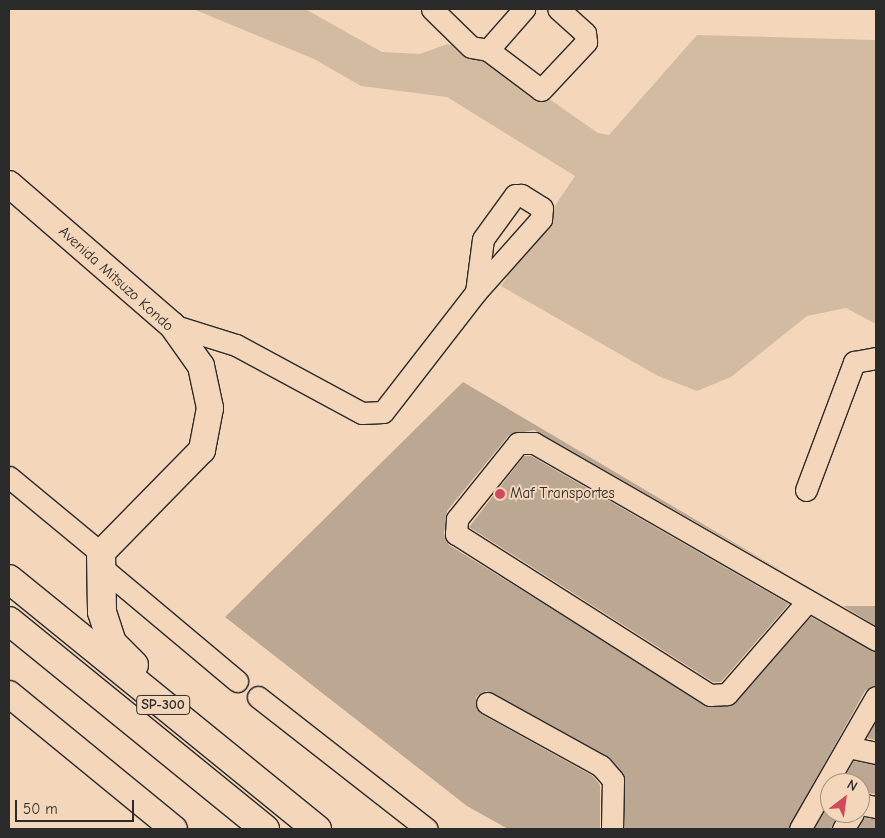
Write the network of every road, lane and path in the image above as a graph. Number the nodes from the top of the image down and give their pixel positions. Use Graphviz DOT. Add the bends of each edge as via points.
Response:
graph roads {
  1 [pos="432,9"];
  2 [pos="524,9"];
  3 [pos="558,9"];
  4 [pos="488,50"];
  5 [pos="9,184"];
  6 [pos="476,292"];
  7 [pos="172,326"];
  8 [pos="876,358"];
  9 [pos="9,477"];
  10 [pos="806,490"];
  11 [pos="100,560"];
  12 [pos="9,579"];
  13 [pos="806,603"];
  14 [pos="9,622"];
  15 [pos="876,640"];
  16 [pos="236,681"];
  17 [pos="9,694"];
  18 [pos="876,697"];
  19 [pos="258,698"];
  20 [pos="487,703"];
  21 [pos="848,747"];
  22 [pos="876,753"];
  23 [pos="226,756"];
  24 [pos="837,773"];
  25 [pos="820,804"];
  26 [pos="174,829"];
  27 [pos="265,829"];
  28 [pos="317,829"];
  29 [pos="427,829"];
  30 [pos="612,829"];
  31 [pos="800,829"];
  1 -- 4 [label="street" via="471,47"];
  2 -- 4 [label="street"];
  3 -- 4 [label="street" via="585,33 586,42 546,89 533,88"];
  5 -- 7 [label="main road, Avenida Mitsuzo Kondo"];
  6 -- 7 [label="street" via="383,412 362,413 236,345"];
  7 -- 11 [label="main road, Avenida Mitsuzo Kondo" via="201,366 210,408 204,443"];
  8 -- 10 [label="street" via="854,362"];
  9 -- 11 [label="street"];
  11 -- 16 [label="street"];
  11 -- 23 [label="highway" via="102,612 112,643"];
  12 -- 23 [label="highway, SP-300"];
  13 -- 13 [label="street" via="534,443 518,443 457,519 456,534 710,695 727,694"];
  13 -- 15 [label="street"];
  14 -- 27 [label="highway, SP-300"];
  17 -- 26 [label="main road"];
  18 -- 21 [label="street"];
  19 -- 29 [label="street"];
  20 -- 30 [label="street" via="601,766 612,780"];
  21 -- 22 [label="street"];
  21 -- 24 [label="street"];
  23 -- 28 [label="highway, SP-300"];
  25 -- 31 [label="street"];
}
